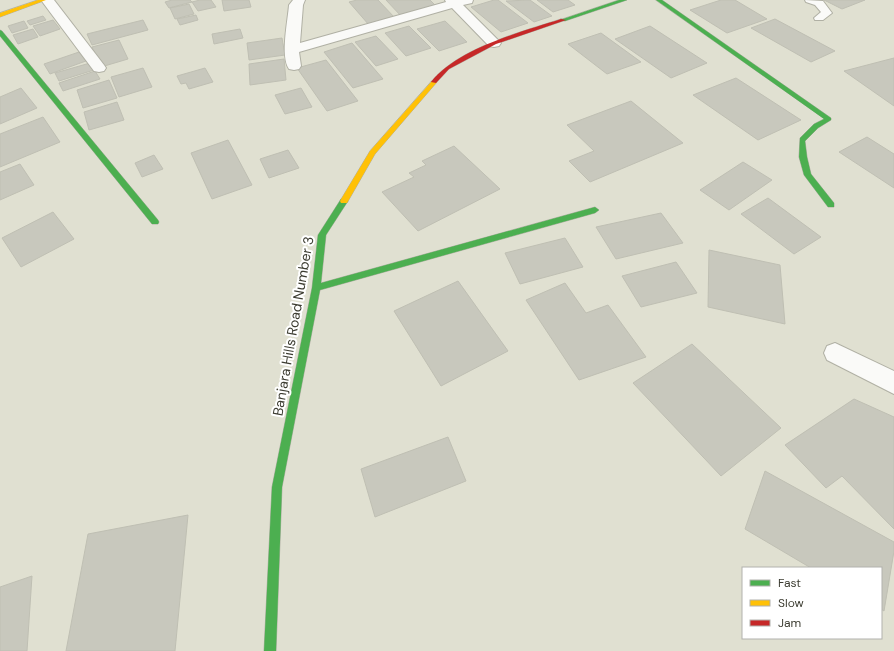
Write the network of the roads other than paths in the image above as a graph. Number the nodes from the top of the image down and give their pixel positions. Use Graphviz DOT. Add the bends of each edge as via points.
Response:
graph roads {
  1 [pos="43,0"];
  2 [pos="47,0"];
  3 [pos="299,0"];
  4 [pos="624,0"];
  5 [pos="659,0"];
  6 [pos="810,0"];
  7 [pos="458,1"];
  8 [pos="0,15"];
  9 [pos="820,18"];
  10 [pos="0,32"];
  11 [pos="494,43"];
  12 [pos="292,50"];
  13 [pos="294,66"];
  14 [pos="99,68"];
  15 [pos="831,205"];
  16 [pos="594,210"];
  17 [pos="155,222"];
  18 [pos="316,288"];
  19 [pos="835,353"];
  20 [pos="894,383"];
  21 [pos="270,651"];
  1 -- 8 [label="street"];
  2 -- 14 [label="street"];
  3 -- 12 [label="street" via="296,5"];
  4 -- 11 [label="street, Banjara Hills Road Number 3"];
  5 -- 15 [label="street" via="829,119 816,126 802,140 808,175"];
  6 -- 9 [label="lane" via="827,12"];
  7 -- 11 [label="street"];
  7 -- 12 [label="street"];
  10 -- 17 [label="street"];
  11 -- 18 [label="street, Banjara Hills Road Number 3" via="447,68 372,153 322,235"];
  12 -- 13 [label="street"];
  16 -- 18 [label="street"];
  18 -- 21 [label="street, Banjara Hills Road Number 3" via="277,487"];
  19 -- 20 [label="street"];
}
